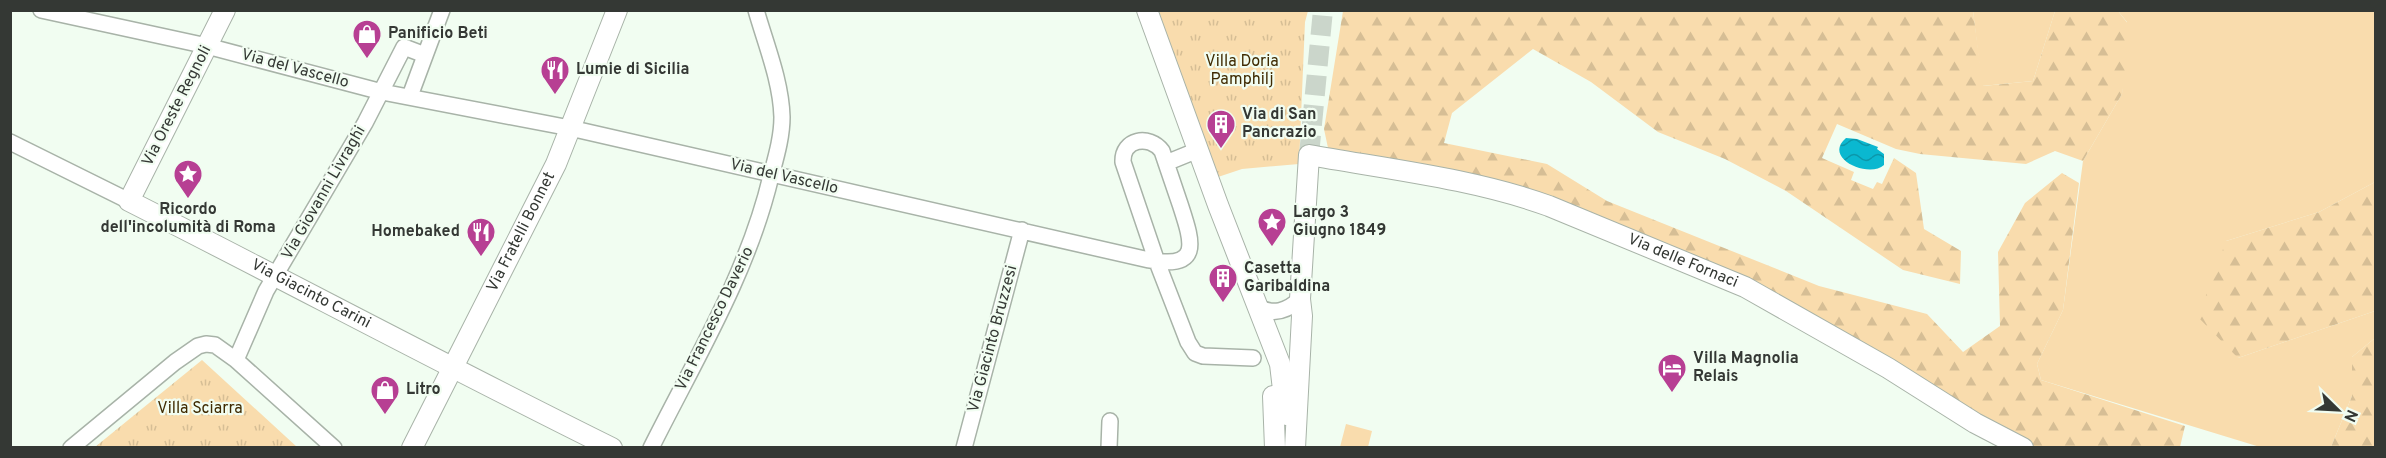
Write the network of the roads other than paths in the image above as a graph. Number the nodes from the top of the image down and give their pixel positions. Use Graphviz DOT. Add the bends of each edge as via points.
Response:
graph roads {
  1 [pos="41,10"];
  2 [pos="225,10"];
  3 [pos="442,10"];
  4 [pos="616,10"];
  5 [pos="756,10"];
  6 [pos="1147,10"];
  7 [pos="207,46"];
  8 [pos="425,55"];
  9 [pos="382,92"];
  10 [pos="410,96"];
  11 [pos="570,128"];
  12 [pos="10,142"];
  13 [pos="1198,150"];
  14 [pos="1166,163"];
  15 [pos="772,175"];
  16 [pos="129,201"];
  17 [pos="1022,230"];
  18 [pos="1157,262"];
  19 [pos="276,275"];
  20 [pos="1300,299"];
  21 [pos="1257,306"];
  22 [pos="1277,357"];
  23 [pos="1253,358"];
  24 [pos="236,360"];
  25 [pos="451,367"];
  26 [pos="1110,421"];
  27 [pos="71,447"];
  28 [pos="334,447"];
  29 [pos="412,447"];
  30 [pos="612,447"];
  31 [pos="651,447"];
  32 [pos="964,447"];
  33 [pos="1109,447"];
  34 [pos="1275,447"];
  35 [pos="1286,447"];
  36 [pos="1295,447"];
  37 [pos="2023,447"];
  1 -- 7 [label="street, Via del Vascello"];
  2 -- 7 [label="street, Via Oreste Regnoli"];
  3 -- 8 [label="street"];
  4 -- 11 [label="street, Via Fratelli Bonnet"];
  5 -- 15 [label="street, Via Francesco Daverio" via="780,101 781,130"];
  6 -- 13 [label="street"];
  7 -- 9 [label="street, Via del Vascello"];
  7 -- 16 [label="street, Via Oreste Regnoli"];
  8 -- 9 [label="street, Via Giovanni Livraghi" via="404,47"];
  8 -- 10 [label="street"];
  9 -- 10 [label="street, Via del Vascello"];
  9 -- 19 [label="street, Via Giovanni Livraghi"];
  10 -- 11 [label="street, Via del Vascello"];
  11 -- 15 [label="street, Via del Vascello"];
  11 -- 25 [label="street, Via Fratelli Bonnet" via="556,164"];
  12 -- 16 [label="street, Via Giacinto Carini"];
  13 -- 14 [label="street"];
  13 -- 21 [label="street"];
  14 -- 18 [label="street" via="1191,244 1187,255 1179,261"];
  14 -- 18 [label="street" via="1159,147 1143,140 1129,145 1123,159"];
  15 -- 17 [label="street, Via del Vascello"];
  15 -- 31 [label="street, Via Francesco Daverio" via="737,281"];
  16 -- 19 [label="street, Via Giacinto Carini"];
  17 -- 18 [label="street, Via del Vascello"];
  17 -- 32 [label="street, Via Giacinto Bruzzesi"];
  18 -- 23 [label="street" via="1195,353"];
  19 -- 24 [label="street, Via Giovanni Livraghi"];
  19 -- 25 [label="street, Via Giacinto Carini"];
  20 -- 21 [label="street" via="1280,311"];
  20 -- 22 [label="street"];
  20 -- 36 [label="street"];
  20 -- 37 [label="street, Via delle Fornaci" via="1309,155 1427,176 1549,206 1745,287 1888,368 1975,423"];
  21 -- 22 [label="street"];
  22 -- 34 [label="street" via="1273,376"];
  22 -- 35 [label="street" via="1283,379"];
  24 -- 27 [label="street" via="211,344 194,348"];
  24 -- 28 [label="street"];
  25 -- 29 [label="street, Via Fratelli Bonnet"];
  25 -- 30 [label="street, Via Giacinto Carini"];
  26 -- 33 [label="street"];
}
